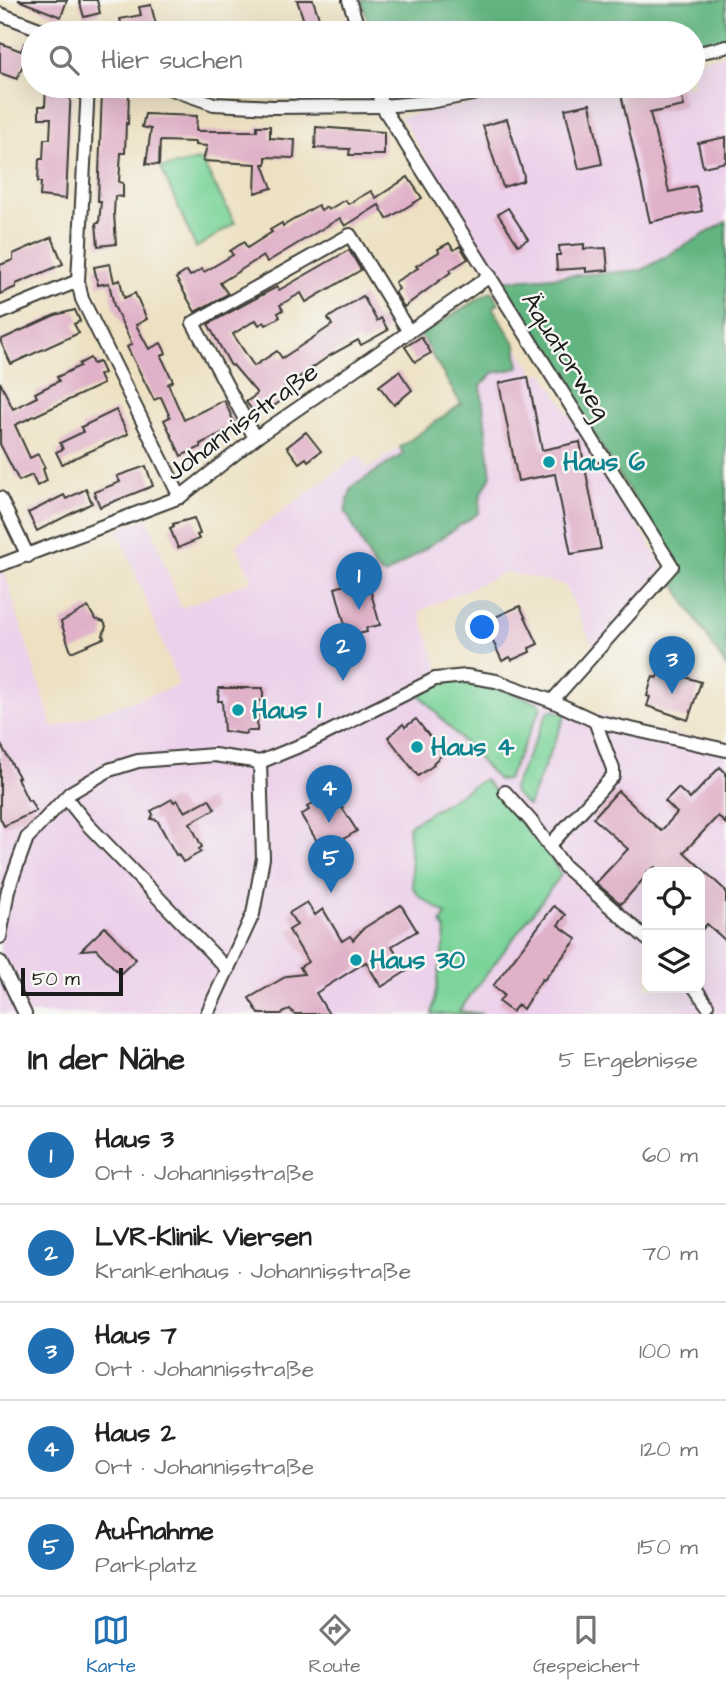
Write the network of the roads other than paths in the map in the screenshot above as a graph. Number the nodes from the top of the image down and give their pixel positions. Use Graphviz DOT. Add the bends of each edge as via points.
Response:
graph roads {
  1 [pos="349,0"];
  2 [pos="0,14"];
  3 [pos="355,21"];
  4 [pos="21,22"];
  5 [pos="726,47"];
  6 [pos="705,51"];
  7 [pos="87,98"];
  8 [pos="197,98"];
  9 [pos="380,98"];
  10 [pos="451,98"];
  11 [pos="382,106"];
  12 [pos="490,276"];
  13 [pos="78,281"];
  14 [pos="0,313"];
  15 [pos="409,332"];
  16 [pos="255,438"];
  17 [pos="180,497"];
  18 [pos="0,498"];
  19 [pos="28,556"];
  20 [pos="0,565"];
  21 [pos="552,701"];
  22 [pos="595,721"];
  23 [pos="726,750"];
  24 [pos="260,762"];
  25 [pos="505,792"];
  26 [pos="66,798"];
  27 [pos="549,846"];
  28 [pos="642,935"];
  29 [pos="0,937"];
  30 [pos="0,962"];
  31 [pos="228,970"];
  32 [pos="699,993"];
  33 [pos="707,1005"];
  34 [pos="25,1014"];
  35 [pos="207,1014"];
  1 -- 3 [label="street"];
  2 -- 4 [label="street"];
  5 -- 6 [label="street"];
  7 -- 13 [label="street"];
  8 -- 11 [label="street" via="214,104 273,107"];
  9 -- 11 [label="street, Äquatorweg"];
  10 -- 11 [label="street"];
  11 -- 12 [label="street, Äquatorweg"];
  12 -- 15 [label="street, Johannisstraße"];
  12 -- 21 [label="street, Äquatorweg" via="672,566"];
  13 -- 14 [label="street"];
  13 -- 17 [label="street" via="82,299"];
  15 -- 16 [label="street, Johannisstraße"];
  15 -- 16 [label="street" via="351,235 193,323"];
  16 -- 17 [label="street, Johannisstraße"];
  17 -- 19 [label="street, Johannisstraße"];
  18 -- 19 [label="street"];
  19 -- 20 [label="street, Johannisstraße"];
  21 -- 22 [label="street"];
  21 -- 24 [label="street" via="496,681 466,676 435,679"];
  22 -- 23 [label="street"];
  22 -- 27 [label="street" via="613,776"];
  24 -- 26 [label="street" via="214,755 138,761 109,770"];
  24 -- 31 [label="street" via="263,858 253,914"];
  25 -- 27 [label="street"];
  26 -- 29 [label="street" via="27,838 8,890"];
  26 -- 31 [label="street"];
  27 -- 28 [label="street" via="564,866"];
  30 -- 34 [label="street"];
  31 -- 35 [label="street"];
  32 -- 33 [label="street"];
}
